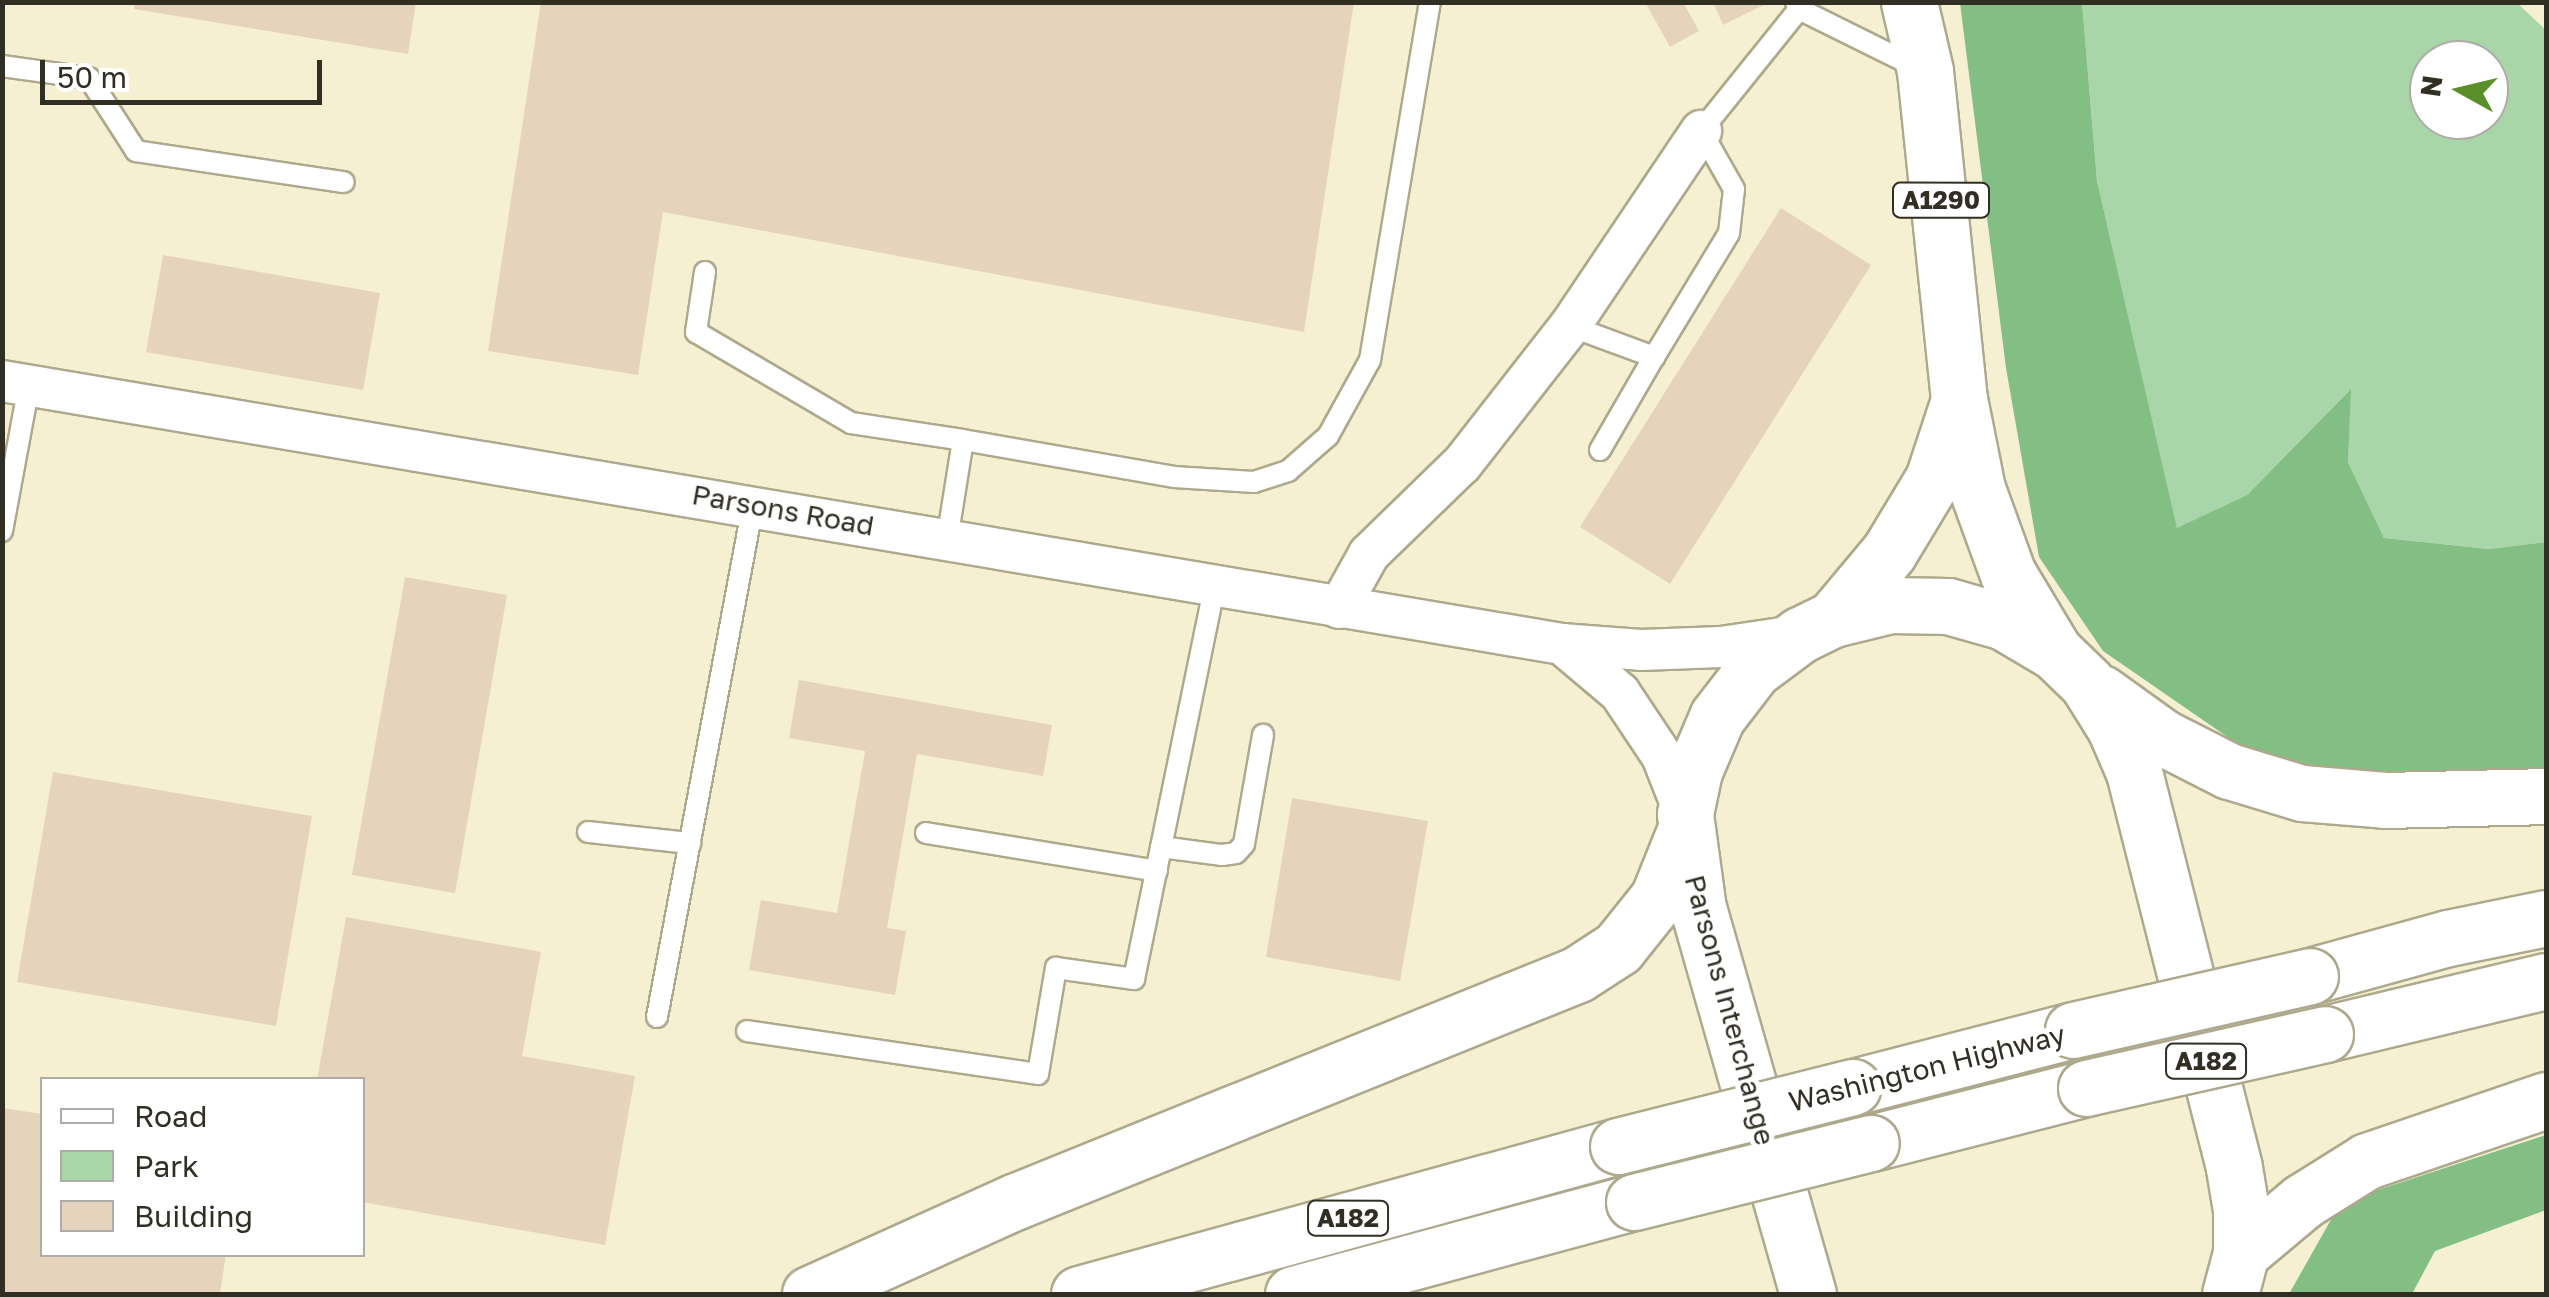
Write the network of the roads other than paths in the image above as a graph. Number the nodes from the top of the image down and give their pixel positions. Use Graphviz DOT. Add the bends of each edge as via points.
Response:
graph roads {
  1 [pos="1430,2"];
  2 [pos="1908,2"];
  3 [pos="1798,6"];
  4 [pos="2,66"];
  5 [pos="1925,71"];
  6 [pos="1700,131"];
  7 [pos="344,182"];
  8 [pos="705,272"];
  9 [pos="1570,326"];
  10 [pos="1654,357"];
  11 [pos="16,383"];
  12 [pos="1960,399"];
  13 [pos="963,440"];
  14 [pos="1600,450"];
  15 [pos="754,505"];
  16 [pos="2,531"];
  17 [pos="948,540"];
  18 [pos="1214,588"];
  19 [pos="1339,608"];
  20 [pos="1817,627"];
  21 [pos="1562,644"];
  22 [pos="2070,667"];
  23 [pos="1263,735"];
  24 [pos="2546,796"];
  25 [pos="1685,821"];
  26 [pos="588,832"];
  27 [pos="926,833"];
  28 [pos="690,843"];
  29 [pos="1161,848"];
  30 [pos="1156,871"];
  31 [pos="2546,918"];
  32 [pos="2546,981"];
  33 [pos="657,1016"];
  34 [pos="747,1031"];
  35 [pos="2546,1100"];
  36 [pos="2235,1274"];
  37 [pos="810,1294"];
  38 [pos="1078,1294"];
  39 [pos="1293,1294"];
  40 [pos="1808,1294"];
  1 -- 13 [label="lane" via="1370,360 1328,436 1288,471 1254,482 1174,477"];
  2 -- 5 [label="main road, A1290"];
  3 -- 5 [label="lane"];
  3 -- 6 [label="lane"];
  4 -- 7 [label="lane" via="89,78 136,151"];
  5 -- 12 [label="main road, A1290"];
  6 -- 9 [label="street"];
  6 -- 10 [label="lane" via="1734,190 1729,232"];
  8 -- 13 [label="lane" via="696,332 851,423"];
  9 -- 10 [label="lane"];
  9 -- 19 [label="street" via="1462,464 1369,554"];
  10 -- 14 [label="lane"];
  11 -- 15 [label="street, Parsons Road"];
  11 -- 16 [label="lane"];
  12 -- 20 [label="main road, A1290" via="1933,479 1890,552"];
  12 -- 22 [label="main road, A1290" via="1977,488 2008,574"];
  13 -- 17 [label="lane"];
  15 -- 17 [label="street, Parsons Road"];
  15 -- 28 [label="lane"];
  17 -- 18 [label="street, Parsons Road"];
  18 -- 19 [label="street, Parsons Road"];
  18 -- 29 [label="lane"];
  19 -- 21 [label="street, Parsons Road"];
  20 -- 21 [label="street, Parsons Road" via="1720,646"];
  20 -- 22 [label="main road, Parsons Interchange" via="1890,605 1948,606 2004,622"];
  20 -- 25 [label="main road, Parsons Interchange" via="1753,670 1717,716 1694,770"];
  21 -- 25 [label="street" via="1620,693 1662,756"];
  22 -- 24 [label="main road" via="2162,737 2229,770 2302,793 2384,800"];
  22 -- 36 [label="main road, Parsons Interchange" via="2115,728 2134,772 2234,1168 2241,1210"];
  23 -- 29 [label="lane" via="1244,844 1236,853"];
  25 -- 37 [label="main road" via="1658,898 1618,948 1578,974 1014,1202"];
  25 -- 40 [label="main road, Parsons Interchange" via="1698,909"];
  26 -- 28 [label="lane"];
  27 -- 30 [label="lane"];
  28 -- 33 [label="lane"];
  29 -- 30 [label="lane"];
  30 -- 34 [label="lane" via="1134,979 1056,968 1038,1074"];
  31 -- 38 [label="main road, Washington Highway / A182, bridge" via="1618,1146"];
  32 -- 39 [label="main road, Washington Highway / A182, bridge" via="2086,1088"];
  35 -- 36 [label="main road" via="2368,1162 2302,1201"];
}
